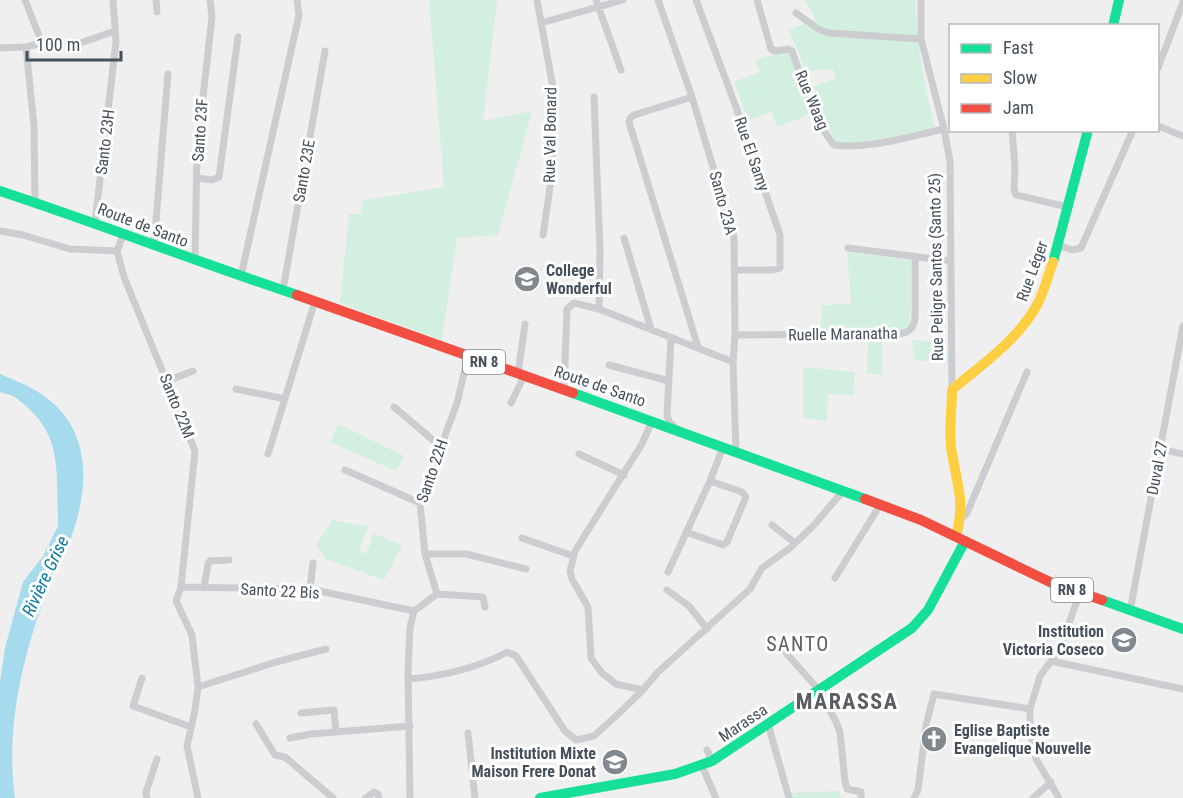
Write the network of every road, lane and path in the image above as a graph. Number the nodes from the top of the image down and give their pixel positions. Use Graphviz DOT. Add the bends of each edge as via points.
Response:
graph roads {
  1 [pos="25,0"];
  2 [pos="112,0"];
  3 [pos="156,0"];
  4 [pos="210,0"];
  5 [pos="297,0"];
  6 [pos="537,0"];
  7 [pos="623,0"];
  8 [pos="658,0"];
  9 [pos="696,0"];
  10 [pos="757,0"];
  11 [pos="921,0"];
  12 [pos="1119,0"];
  13 [pos="1183,2"];
  14 [pos="597,4"];
  15 [pos="158,12"];
  16 [pos="796,13"];
  17 [pos="541,23"];
  18 [pos="1113,24"];
  19 [pos="115,31"];
  20 [pos="238,37"];
  21 [pos="921,39"];
  22 [pos="83,42"];
  23 [pos="26,47"];
  24 [pos="0,48"];
  25 [pos="325,51"];
  26 [pos="1159,66"];
  27 [pos="621,70"];
  28 [pos="168,74"];
  29 [pos="594,97"];
  30 [pos="692,97"];
  31 [pos="1159,126"];
  32 [pos="944,129"];
  33 [pos="1012,132"];
  34 [pos="1087,132"];
  35 [pos="1132,132"];
  36 [pos="1183,136"];
  37 [pos="198,178"];
  38 [pos="0,191"];
  39 [pos="34,203"];
  40 [pos="1068,207"];
  41 [pos="95,222"];
  42 [pos="0,231"];
  43 [pos="124,233"];
  44 [pos="543,235"];
  45 [pos="624,238"];
  46 [pos="154,245"];
  47 [pos="1058,245"];
  48 [pos="848,249"];
  49 [pos="117,251"];
  50 [pos="915,257"];
  51 [pos="195,261"];
  52 [pos="950,261"];
  53 [pos="735,270"];
  54 [pos="241,276"];
  55 [pos="283,290"];
  56 [pos="315,301"];
  57 [pos="599,309"];
  58 [pos="525,324"];
  59 [pos="1183,326"];
  60 [pos="651,329"];
  61 [pos="735,335"];
  62 [pos="671,338"];
  63 [pos="698,347"];
  64 [pos="468,357"];
  65 [pos="733,362"];
  66 [pos="609,364"];
  67 [pos="193,371"];
  68 [pos="1027,372"];
  69 [pos="521,374"];
  70 [pos="167,381"];
  71 [pos="669,381"];
  72 [pos="236,389"];
  73 [pos="564,390"];
  74 [pos="952,390"];
  75 [pos="285,399"];
  76 [pos="511,403"];
  77 [pos="394,407"];
  78 [pos="652,420"];
  79 [pos="682,432"];
  80 [pos="440,446"];
  81 [pos="723,447"];
  82 [pos="1160,448"];
  83 [pos="736,452"];
  84 [pos="268,454"];
  85 [pos="579,454"];
  86 [pos="1183,454"];
  87 [pos="345,471"];
  88 [pos="624,475"];
  89 [pos="710,481"];
  90 [pos="843,492"];
  91 [pos="420,503"];
  92 [pos="880,505"];
  93 [pos="962,518"];
  94 [pos="772,525"];
  95 [pos="686,532"];
  96 [pos="522,538"];
  97 [pos="960,538"];
  98 [pos="795,543"];
  99 [pos="424,554"];
  100 [pos="573,556"];
  101 [pos="229,560"];
  102 [pos="313,562"];
  103 [pos="526,569"];
  104 [pos="668,572"];
  105 [pos="835,578"];
  106 [pos="181,587"];
  107 [pos="204,588"];
  108 [pos="310,589"];
  109 [pos="667,590"];
  110 [pos="1080,593"];
  111 [pos="437,594"];
  112 [pos="485,607"];
  113 [pos="414,611"];
  114 [pos="1130,611"];
  115 [pos="707,629"];
  116 [pos="1183,629"];
  117 [pos="777,643"];
  118 [pos="326,649"];
  119 [pos="1051,660"];
  120 [pos="142,678"];
  121 [pos="408,679"];
  122 [pos="198,687"];
  123 [pos="1183,689"];
  124 [pos="643,690"];
  125 [pos="819,690"];
  126 [pos="1030,709"];
  127 [pos="300,713"];
  128 [pos="256,724"];
  129 [pos="768,724"];
  130 [pos="410,726"];
  131 [pos="191,727"];
  132 [pos="336,732"];
  133 [pos="468,733"];
  134 [pos="290,738"];
  135 [pos="708,750"];
  136 [pos="157,759"];
  137 [pos="707,764"];
  138 [pos="1051,782"];
  139 [pos="147,798"];
  140 [pos="198,798"];
  141 [pos="333,798"];
  142 [pos="366,798"];
  143 [pos="380,798"];
  144 [pos="410,798"];
  145 [pos="475,798"];
  146 [pos="540,798"];
  147 [pos="716,798"];
  148 [pos="789,798"];
  149 [pos="861,798"];
  150 [pos="914,798"];
  151 [pos="1033,798"];
  152 [pos="1059,798"];
  1 -- 23 [label="street" via="42,43"];
  2 -- 19 [label="street, Santo 23H"];
  3 -- 15 [label="street"];
  4 -- 37 [label="street, Santo 23F" via="212,16 197,150"];
  5 -- 54 [label="street" via="299,15"];
  6 -- 17 [label="street, Rue Val Bonard"];
  7 -- 14 [label="street"];
  8 -- 30 [label="street, Santo 23A"];
  9 -- 53 [label="street, Rue El Samy" via="780,235 780,268"];
  10 -- 32 [label="street, Rue Waag" via="771,49 792,51 804,89 834,145 875,143"];
  11 -- 21 [label="street, Rue Peligre Santos (Santo 25)"];
  12 -- 18 [label="main road"];
  13 -- 26 [label="street"];
  14 -- 17 [label="street"];
  14 -- 27 [label="street"];
  16 -- 21 [label="street" via="829,33"];
  17 -- 44 [label="street, Rue Val Bonard" via="554,93 552,174"];
  19 -- 22 [label="street"];
  19 -- 41 [label="street, Santo 23H"];
  20 -- 37 [label="street" via="219,177"];
  21 -- 32 [label="street, Rue Peligre Santos (Santo 25)"];
  23 -- 24 [label="street"];
  23 -- 39 [label="street" via="34,126"];
  25 -- 55 [label="street, Santo 23E"];
  28 -- 46 [label="street"];
  29 -- 57 [label="street"];
  30 -- 53 [label="street, Santo 23A" via="734,237"];
  30 -- 63 [label="street" via="634,115 629,122"];
  31 -- 36 [label="street"];
  32 -- 52 [label="street, Rue Peligre Santos (Santo 25)" via="950,172"];
  33 -- 40 [label="street" via="1016,195"];
  34 -- 40 [label="main road, Rue Léger"];
  35 -- 47 [label="street" via="1081,248 1072,250"];
  37 -- 51 [label="street, Santo 23F"];
  38 -- 39 [label="main road, Route de Santo / RN 8"];
  39 -- 41 [label="main road, Route de Santo / RN 8"];
  40 -- 47 [label="main road, Rue Léger"];
  41 -- 43 [label="main road, Route de Santo / RN 8"];
  42 -- 49 [label="street" via="70,249"];
  43 -- 46 [label="main road, Route de Santo / RN 8"];
  43 -- 49 [label="street"];
  45 -- 60 [label="street"];
  46 -- 51 [label="main road, Route de Santo / RN 8"];
  47 -- 74 [label="main road, Rue Léger" via="1035,310"];
  48 -- 50 [label="street"];
  49 -- 70 [label="street, Santo 22M"];
  50 -- 52 [label="street"];
  50 -- 61 [label="street, Ruelle Maranatha" via="915,319 910,331"];
  51 -- 54 [label="main road, Route de Santo / RN 8"];
  52 -- 74 [label="street, Rue Peligre Santos (Santo 25)"];
  53 -- 61 [label="street, Santo 23A"];
  54 -- 55 [label="main road, Route de Santo / RN 8"];
  55 -- 56 [label="main road, Route de Santo / RN 8"];
  56 -- 64 [label="main road, Route de Santo / RN 8"];
  56 -- 75 [label="street"];
  57 -- 60 [label="street"];
  57 -- 73 [label="street" via="574,303 567,309"];
  58 -- 69 [label="street"];
  59 -- 82 [label="street, Duval 27"];
  60 -- 62 [label="street"];
  61 -- 65 [label="street, Santo 23A"];
  62 -- 63 [label="street"];
  62 -- 71 [label="street"];
  63 -- 65 [label="street"];
  64 -- 69 [label="main road, Route de Santo / RN 8"];
  64 -- 80 [label="street, Santo 22H" via="457,403"];
  65 -- 83 [label="street, Santo 23A"];
  66 -- 71 [label="street"];
  67 -- 70 [label="street"];
  68 -- 93 [label="street"];
  69 -- 73 [label="main road, Route de Santo / RN 8"];
  69 -- 76 [label="street"];
  70 -- 106 [label="street, Santo 22M" via="195,451"];
  71 -- 79 [label="street" via="667,416"];
  72 -- 75 [label="street"];
  73 -- 78 [label="main road, Route de Santo / RN 8"];
  74 -- 93 [label="main road, Rue Peligre Santos (Santo 25)" via="951,447 961,488"];
  75 -- 84 [label="street"];
  77 -- 80 [label="street"];
  78 -- 79 [label="main road, Route de Santo / RN 8"];
  78 -- 88 [label="street"];
  79 -- 81 [label="main road, Route de Santo / RN 8"];
  80 -- 91 [label="street, Santo 22H"];
  81 -- 83 [label="main road, Route de Santo / RN 8"];
  81 -- 89 [label="street"];
  82 -- 86 [label="street"];
  82 -- 114 [label="street, Duval 27"];
  83 -- 90 [label="main road, Route de Santo / RN 8"];
  85 -- 88 [label="street"];
  87 -- 91 [label="street"];
  88 -- 100 [label="street"];
  89 -- 95 [label="street"];
  89 -- 95 [label="street" via="746,496 727,542 716,544"];
  90 -- 92 [label="main road, Route de Santo / RN 8"];
  90 -- 98 [label="street"];
  91 -- 99 [label="street, Santo 22H"];
  92 -- 97 [label="main road, Route de Santo / RN 8"];
  92 -- 105 [label="street"];
  93 -- 97 [label="main road, Rue Peligre Santos (Santo 25)"];
  94 -- 98 [label="street"];
  95 -- 104 [label="street"];
  96 -- 100 [label="street"];
  97 -- 110 [label="main road, Route de Santo / RN 8" via="1033,575"];
  97 -- 125 [label="main road, Marassa" via="922,618"];
  98 -- 115 [label="street" via="762,567 750,589"];
  99 -- 103 [label="street" via="466,554"];
  99 -- 111 [label="street, Santo 22H"];
  100 -- 124 [label="street" via="572,579 588,608 591,658 616,684"];
  101 -- 107 [label="street" via="210,561"];
  102 -- 108 [label="street"];
  106 -- 107 [label="street, Santo 22 Bis"];
  106 -- 122 [label="street, Santo 22M" via="176,601 192,635"];
  107 -- 108 [label="street, Santo 22 Bis"];
  108 -- 113 [label="street, Santo 22 Bis"];
  109 -- 115 [label="street" via="689,606"];
  110 -- 114 [label="main road, Route de Santo / RN 8"];
  110 -- 119 [label="street" via="1059,650"];
  111 -- 112 [label="street" via="483,597"];
  111 -- 113 [label="street"];
  113 -- 121 [label="street"];
  114 -- 116 [label="main road, Route de Santo / RN 8"];
  115 -- 124 [label="street"];
  117 -- 125 [label="street"];
  118 -- 122 [label="street"];
  119 -- 123 [label="street"];
  119 -- 126 [label="street" via="1040,676"];
  120 -- 131 [label="street" via="133,706"];
  121 -- 124 [label="street" via="490,662 507,652 516,656 576,740 594,736"];
  121 -- 130 [label="street"];
  122 -- 131 [label="street, Santo 22M"];
  125 -- 129 [label="main road, Marassa"];
  125 -- 149 [label="street" via="840,732 845,782 848,789 861,792"];
  126 -- 138 [label="street" via="1036,759"];
  126 -- 150 [label="street" via="934,694"];
  127 -- 132 [label="street" via="333,710"];
  128 -- 141 [label="street" via="275,755 285,757"];
  129 -- 137 [label="main road, Marassa"];
  129 -- 148 [label="street"];
  130 -- 132 [label="street"];
  130 -- 144 [label="street"];
  131 -- 140 [label="street, Santo 22M" via="187,746"];
  132 -- 134 [label="street"];
  133 -- 145 [label="street"];
  135 -- 137 [label="street"];
  136 -- 139 [label="street"];
  137 -- 146 [label="main road, Marassa" via="675,774"];
  137 -- 147 [label="street"];
  138 -- 151 [label="street"];
  138 -- 152 [label="street"];
  142 -- 143 [label="street" via="374,792"];
}
